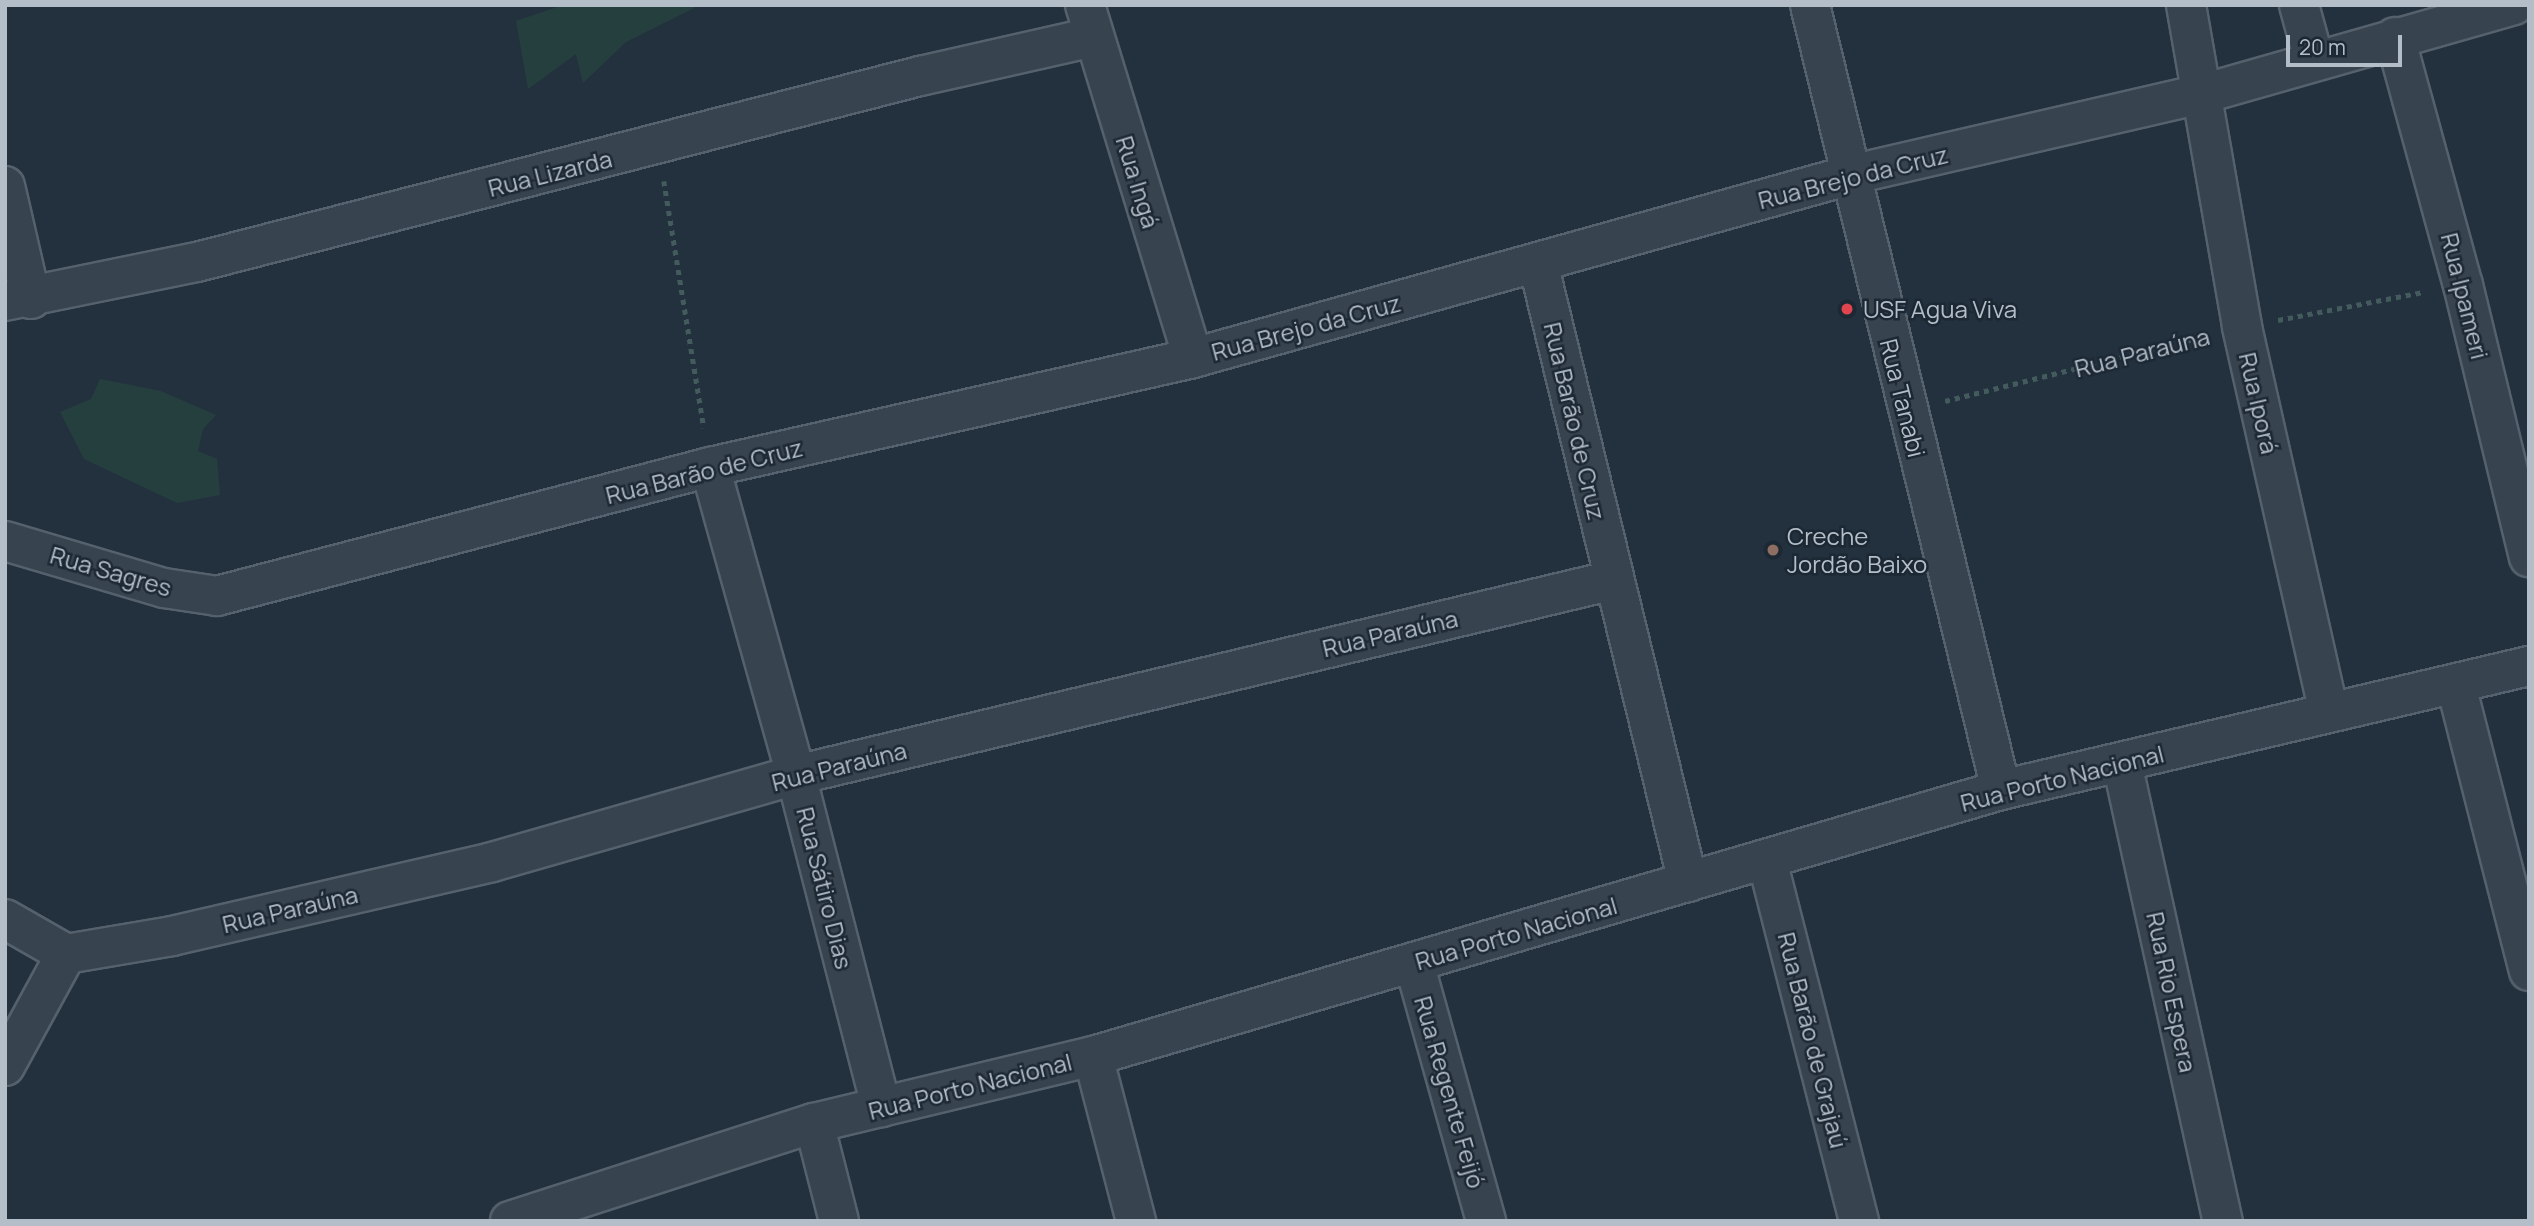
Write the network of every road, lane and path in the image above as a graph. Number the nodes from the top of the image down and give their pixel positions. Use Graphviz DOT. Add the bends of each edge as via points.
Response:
graph roads {
  1 [pos="1810,5"];
  2 [pos="2186,5"];
  3 [pos="2299,5"];
  4 [pos="2514,5"];
  5 [pos="1089,21"];
  6 [pos="2395,37"];
  7 [pos="2314,60"];
  8 [pos="2202,94"];
  9 [pos="659,145"];
  10 [pos="1850,175"];
  11 [pos="5,186"];
  12 [pos="1538,263"];
  13 [pos="2463,285"];
  14 [pos="18,300"];
  15 [pos="2242,327"];
  16 [pos="1194,358"];
  17 [pos="1906,411"];
  18 [pos="710,467"];
  19 [pos="5,541"];
  20 [pos="2529,557"];
  21 [pos="1613,580"];
  22 [pos="217,596"];
  23 [pos="2529,666"];
  24 [pos="2456,685"];
  25 [pos="2328,710"];
  26 [pos="2122,763"];
  27 [pos="796,775"];
  28 [pos="2001,790"];
  29 [pos="1767,860"];
  30 [pos="1688,882"];
  31 [pos="5,919"];
  32 [pos="66,954"];
  33 [pos="1414,963"];
  34 [pos="2529,971"];
  35 [pos="1093,1056"];
  36 [pos="5,1066"];
  37 [pos="881,1107"];
  38 [pos="814,1123"];
  39 [pos="548,1215"];
  40 [pos="510,1221"];
  41 [pos="839,1221"];
  42 [pos="1136,1221"];
  43 [pos="1486,1221"];
  44 [pos="1859,1221"];
  45 [pos="2223,1221"];
  1 -- 10 [label="street, Rua Tanabi"];
  2 -- 8 [label="street, Rua Iporá"];
  3 -- 7 [label="street"];
  4 -- 6 [label="street, Rua Brejo da Cruz"];
  5 -- 9 [label="street, Rua Lizarda" via="920,76"];
  5 -- 16 [label="street, Rua Ingá"];
  6 -- 7 [label="street, Rua Brejo da Cruz"];
  6 -- 13 [label="street, Rua Ipameri"];
  7 -- 8 [label="street, Rua Brejo da Cruz"];
  8 -- 10 [label="street, Rua Brejo da Cruz"];
  8 -- 15 [label="street, Rua Iporá"];
  9 -- 14 [label="street, Rua Lizarda" via="197,262"];
  9 -- 18 [label="path"];
  10 -- 12 [label="street, Rua Brejo da Cruz"];
  10 -- 17 [label="street, Rua Tanabi"];
  11 -- 14 [label="street"];
  12 -- 16 [label="street, Rua Brejo da Cruz"];
  12 -- 21 [label="street, Rua Barão de Cruz"];
  13 -- 15 [label="path, Rua Paraúna"];
  13 -- 20 [label="street, Rua Ipameri"];
  15 -- 17 [label="path, Rua Paraúna"];
  15 -- 25 [label="street, Rua Iporá"];
  16 -- 18 [label="street, Rua Barão de Cruz"];
  17 -- 28 [label="street, Rua Tanabi"];
  18 -- 22 [label="street, Rua Barão de Cruz"];
  18 -- 27 [label="street, Rua Sátiro Dias"];
  19 -- 22 [label="street, Rua Sagres" via="164,588"];
  21 -- 27 [label="street, Rua Paraúna"];
  21 -- 30 [label="street"];
  23 -- 24 [label="street, Rua Porto Nacional"];
  24 -- 25 [label="street, Rua Porto Nacional"];
  24 -- 34 [label="street"];
  25 -- 26 [label="street, Rua Porto Nacional"];
  26 -- 28 [label="street, Rua Porto Nacional"];
  26 -- 45 [label="street, Rua Rio Espera"];
  27 -- 32 [label="street, Rua Paraúna" via="492,862 172,936"];
  27 -- 37 [label="street, Rua Sátiro Dias"];
  28 -- 29 [label="street, Rua Porto Nacional"];
  29 -- 30 [label="street, Rua Porto Nacional"];
  29 -- 44 [label="street, Rua Barão de Grajaú"];
  30 -- 33 [label="street, Rua Porto Nacional"];
  31 -- 32 [label="street"];
  32 -- 36 [label="street"];
  33 -- 35 [label="street, Rua Porto Nacional"];
  33 -- 43 [label="street, Rua Regente Feijó"];
  35 -- 37 [label="street, Rua Porto Nacional"];
  35 -- 42 [label="street"];
  37 -- 38 [label="street, Rua Porto Nacional"];
  38 -- 39 [label="street, Rua Porto Nacional"];
  38 -- 41 [label="street"];
  39 -- 40 [label="street, Rua Porto Nacional"];
}
